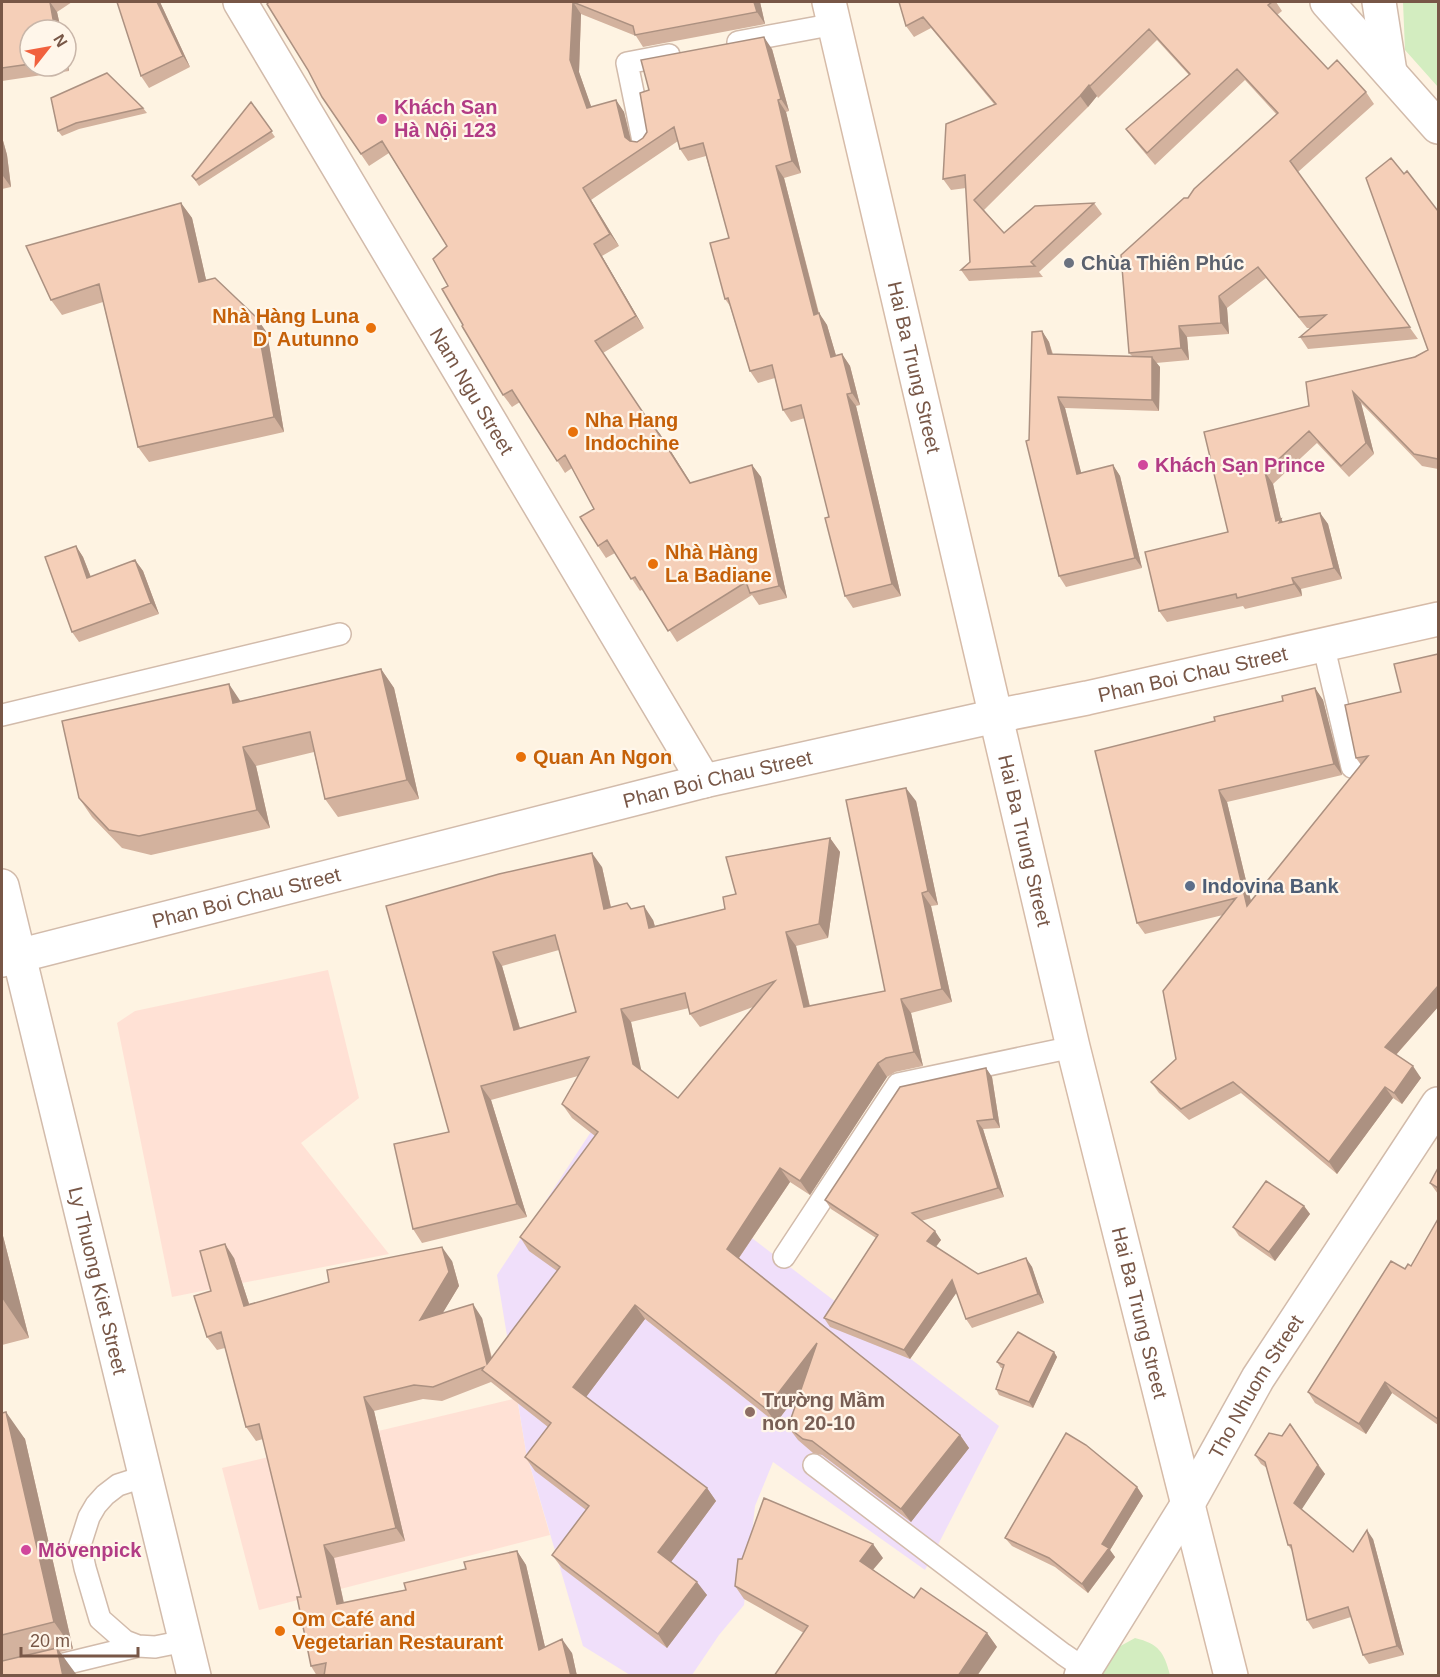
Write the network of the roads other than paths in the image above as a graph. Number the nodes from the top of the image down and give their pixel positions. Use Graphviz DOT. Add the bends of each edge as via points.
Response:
graph roads {
  1 [pos="240,2"];
  2 [pos="1327,2"];
  3 [pos="1379,2"];
  4 [pos="832,13"];
  5 [pos="719,46"];
  6 [pos="685,52"];
  7 [pos="1390,72"];
  8 [pos="1437,124"];
  9 [pos="643,141"];
  10 [pos="1438,619"];
  11 [pos="339,634"];
  12 [pos="1323,644"];
  13 [pos="2,715"];
  14 [pos="996,716"];
  15 [pos="1352,768"];
  16 [pos="704,781"];
  17 [pos="2,886"];
  18 [pos="10,958"];
  19 [pos="1073,1047"];
  20 [pos="1438,1104"];
  21 [pos="784,1257"];
  22 [pos="814,1465"];
  23 [pos="146,1476"];
  24 [pos="1189,1502"];
  25 [pos="185,1641"];
  26 [pos="138,1646"];
  27 [pos="1083,1672"];
  28 [pos="15,1676"];
  29 [pos="194,1676"];
  30 [pos="1231,1676"];
  1 -- 16 [label="street, Nam Ngu Street"];
  2 -- 7 [label="street"];
  3 -- 7 [label="street"];
  4 -- 5 [label="lane"];
  4 -- 14 [label="street, Hai Ba Trung Street"];
  6 -- 9 [label="lane" via="627,63"];
  7 -- 8 [label="street"];
  10 -- 12 [label="street, Phan Boi Chau Street"];
  11 -- 13 [label="lane"];
  12 -- 14 [label="street, Phan Boi Chau Street"];
  12 -- 15 [label="lane"];
  14 -- 16 [label="street, Phan Boi Chau Street"];
  14 -- 19 [label="street, Hai Ba Trung Street"];
  16 -- 18 [label="street, Phan Boi Chau Street"];
  17 -- 18 [label="street, Ly Thuong Kiet Street"];
  18 -- 23 [label="street, Ly Thuong Kiet Street"];
  19 -- 21 [label="lane" via="898,1084"];
  19 -- 24 [label="street, Hai Ba Trung Street"];
  20 -- 24 [label="street, Tho Nhuom Street" via="1258,1378"];
  22 -- 27 [label="lane"];
  23 -- 25 [label="street, Ly Thuong Kiet Street"];
  23 -- 26 [label="lane" via="125,1482 105,1495 89,1517 80,1545 100,1619 125,1641"];
  24 -- 27 [label="street, Tho Nhuom Street"];
  24 -- 30 [label="street, Hai Ba Trung Street"];
  25 -- 26 [label="lane"];
  25 -- 29 [label="street, Ly Thuong Kiet Street"];
  26 -- 28 [label="lane"];
}
